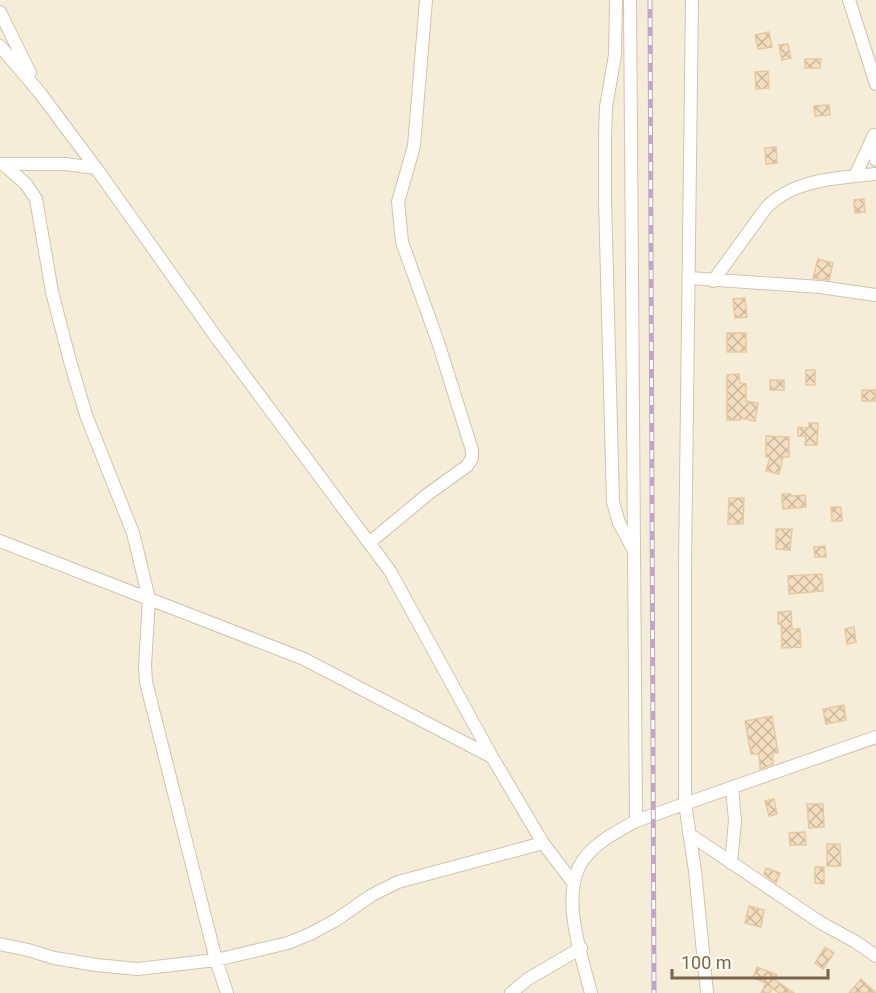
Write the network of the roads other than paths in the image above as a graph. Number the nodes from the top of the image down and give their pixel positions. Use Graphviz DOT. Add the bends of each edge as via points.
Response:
graph roads {
  1 [pos="426,0"];
  2 [pos="616,0"];
  3 [pos="630,0"];
  4 [pos="692,0"];
  5 [pos="849,0"];
  6 [pos="0,12"];
  7 [pos="0,46"];
  8 [pos="876,84"];
  9 [pos="40,93"];
  10 [pos="875,132"];
  11 [pos="876,160"];
  12 [pos="2,164"];
  13 [pos="96,168"];
  14 [pos="876,174"];
  15 [pos="855,176"];
  16 [pos="688,278"];
  17 [pos="713,281"];
  18 [pos="876,295"];
  19 [pos="0,541"];
  20 [pos="369,543"];
  21 [pos="634,552"];
  22 [pos="149,599"];
  23 [pos="876,737"];
  24 [pos="492,757"];
  25 [pos="732,787"];
  26 [pos="685,803"];
  27 [pos="636,821"];
  28 [pos="689,834"];
  29 [pos="543,843"];
  30 [pos="731,863"];
  31 [pos="573,884"];
  32 [pos="0,944"];
  33 [pos="580,948"];
  34 [pos="876,956"];
  35 [pos="216,960"];
  36 [pos="227,993"];
  37 [pos="511,993"];
  38 [pos="591,993"];
  39 [pos="707,993"];
  1 -- 20 [label="street" via="414,146 398,202 398,217 402,242 453,387 472,458"];
  2 -- 21 [label="street" via="615,55 605,137 613,502"];
  3 -- 21 [label="street"];
  4 -- 16 [label="street"];
  5 -- 8 [label="street"];
  6 -- 9 [label="street"];
  7 -- 9 [label="street"];
  9 -- 13 [label="street"];
  10 -- 11 [label="street"];
  10 -- 15 [label="street"];
  12 -- 13 [label="street"];
  12 -- 22 [label="street" via="26,184 36,199 52,292 70,361 86,415 133,533"];
  13 -- 20 [label="street"];
  14 -- 15 [label="street"];
  15 -- 17 [label="street" via="809,184 776,198"];
  16 -- 17 [label="street"];
  16 -- 26 [label="street"];
  17 -- 18 [label="street" via="819,287"];
  19 -- 22 [label="street"];
  20 -- 24 [label="street" via="390,571"];
  21 -- 27 [label="street"];
  22 -- 24 [label="street" via="304,659"];
  22 -- 35 [label="street" via="146,682"];
  23 -- 25 [label="street"];
  24 -- 29 [label="street"];
  25 -- 26 [label="street"];
  25 -- 30 [label="street" via="735,820"];
  26 -- 27 [label="street"];
  26 -- 28 [label="street"];
  27 -- 31 [label="street" via="595,848 580,866"];
  28 -- 30 [label="street"];
  28 -- 39 [label="street"];
  29 -- 31 [label="street"];
  29 -- 35 [label="street" via="398,882 310,934"];
  30 -- 34 [label="street"];
  31 -- 33 [label="street" via="573,913"];
  32 -- 35 [label="street" via="64,959 138,969"];
  33 -- 37 [label="street"];
  33 -- 38 [label="street"];
  35 -- 36 [label="street"];
}
